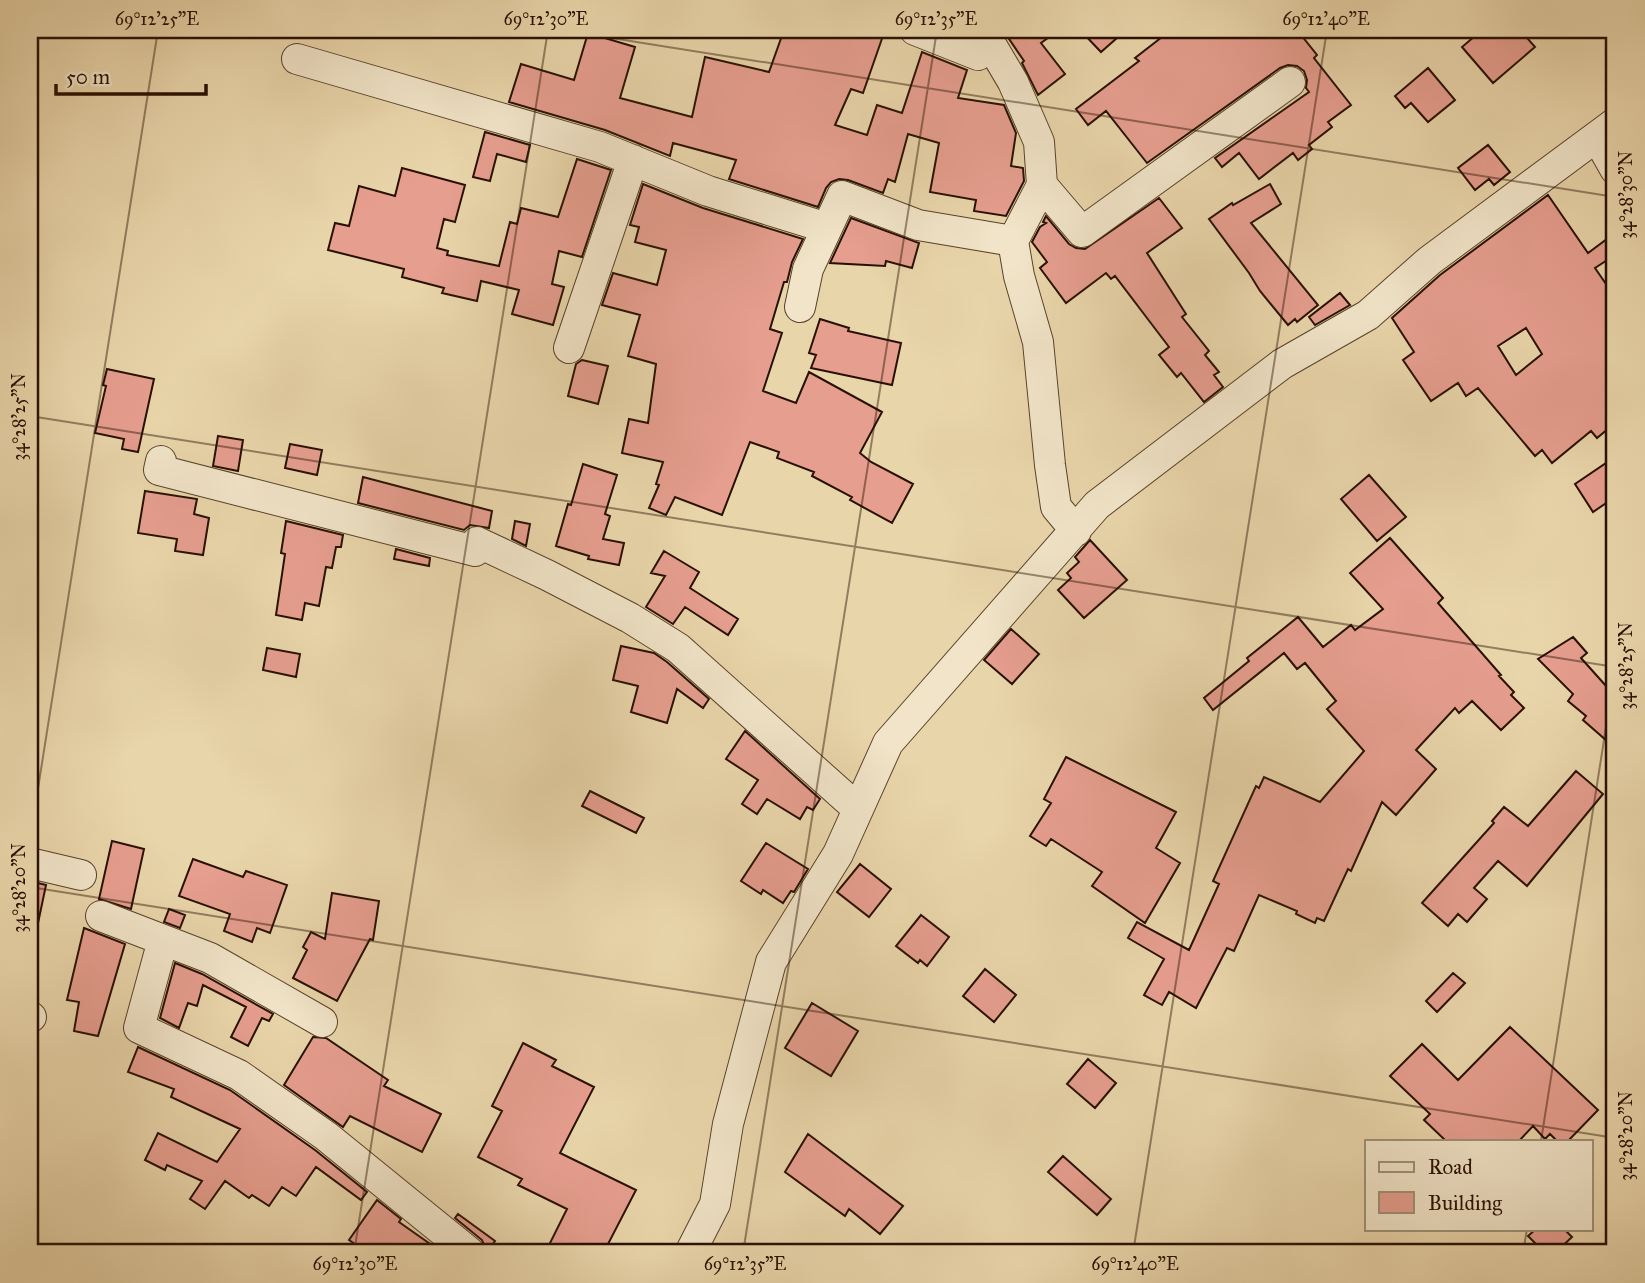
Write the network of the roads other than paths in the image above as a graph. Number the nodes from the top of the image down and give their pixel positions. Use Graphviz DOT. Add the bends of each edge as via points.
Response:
graph roads {
  1 [pos="915,30"];
  2 [pos="987,36"];
  3 [pos="297,59"];
  4 [pos="1290,82"];
  5 [pos="1606,130"];
  6 [pos="633,160"];
  7 [pos="1615,169"];
  8 [pos="1042,185"];
  9 [pos="827,228"];
  10 [pos="1013,241"];
  11 [pos="800,307"];
  12 [pos="569,348"];
  13 [pos="161,461"];
  14 [pos="1076,531"];
  15 [pos="858,809"];
  16 [pos="30,863"];
  17 [pos="81,875"];
  18 [pos="101,916"];
  19 [pos="163,940"];
  20 [pos="322,1022"];
  21 [pos="470,1253"];
  22 [pos="690,1253"];
  1 -- 2 [label="street" via="978,55"];
  2 -- 8 [label="street" via="1039,142"];
  3 -- 6 [label="street"];
  4 -- 8 [label="street" via="1082,232"];
  5 -- 7 [label="street"];
  5 -- 14 [label="street" via="1429,261 1368,315 1282,364 1171,447 1097,505"];
  6 -- 9 [label="street" via="708,191"];
  6 -- 12 [label="street"];
  8 -- 10 [label="street"];
  9 -- 10 [label="street" via="842,196 918,225"];
  9 -- 11 [label="street" via="808,269"];
  10 -- 14 [label="street" via="1038,342 1056,507"];
  13 -- 15 [label="street" via="159,470 185,477 475,551 477,542 547,575 678,648"];
  14 -- 15 [label="street" via="888,743"];
  15 -- 22 [label="street" via="838,854 771,962 728,1124 715,1204"];
  16 -- 17 [label="street"];
  18 -- 19 [label="street"];
  19 -- 20 [label="street" via="210,958"];
  19 -- 21 [label="street" via="139,1028 239,1075 326,1136"];
}
